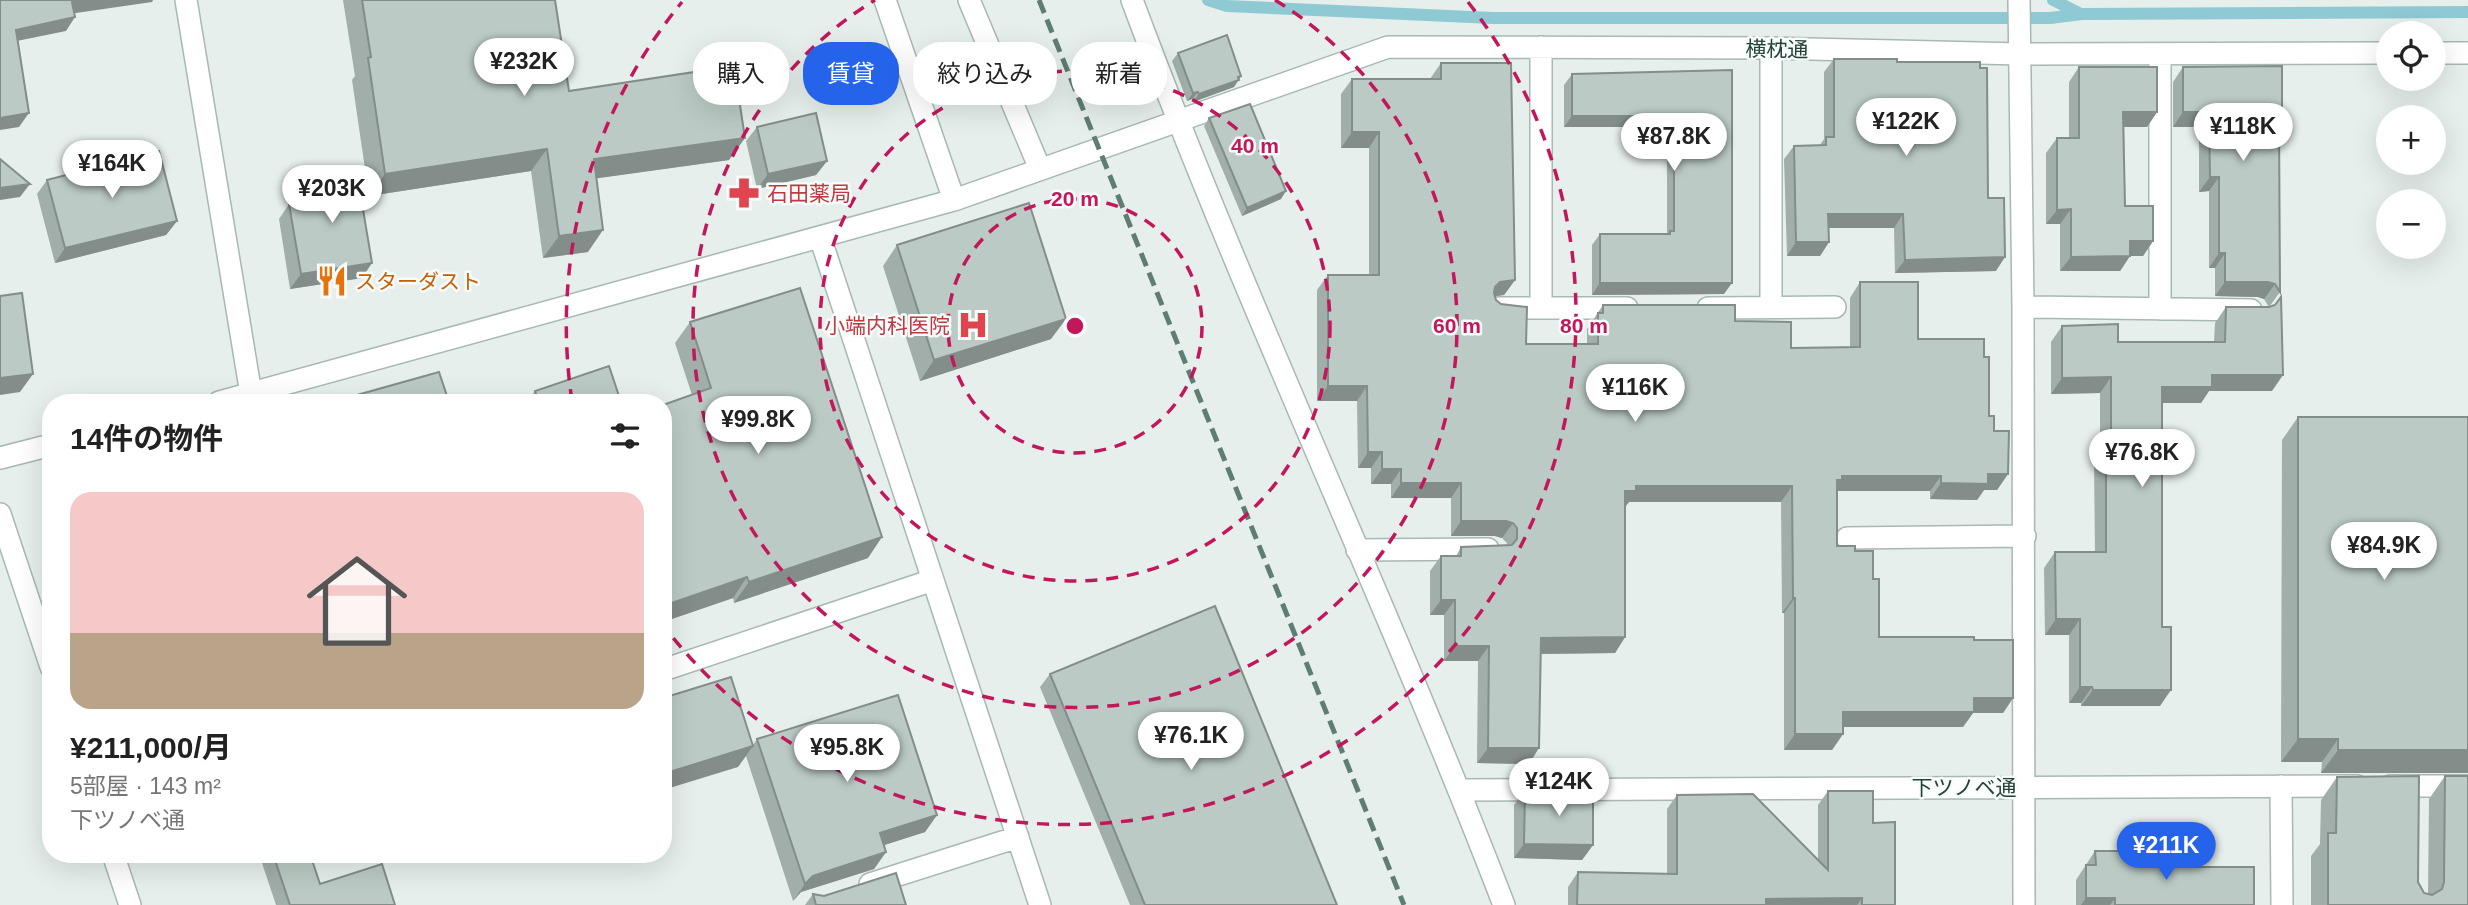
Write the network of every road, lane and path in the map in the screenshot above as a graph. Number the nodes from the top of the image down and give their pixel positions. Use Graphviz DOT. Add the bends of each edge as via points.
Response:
graph roads {
  1 [pos="186,0"];
  2 [pos="885,0"];
  3 [pos="969,0"];
  4 [pos="1132,0"];
  5 [pos="2019,0"];
  6 [pos="1541,47"];
  7 [pos="1771,48"];
  8 [pos="2376,53"];
  9 [pos="2446,53"];
  10 [pos="2468,53"];
  11 [pos="2021,54"];
  12 [pos="2160,54"];
  13 [pos="1178,122"];
  14 [pos="1040,169"];
  15 [pos="954,200"];
  16 [pos="820,237"];
  17 [pos="1771,307"];
  18 [pos="1835,307"];
  19 [pos="2023,307"];
  20 [pos="1496,308"];
  21 [pos="1541,308"];
  22 [pos="1649,308"];
  23 [pos="1690,308"];
  24 [pos="2160,309"];
  25 [pos="2257,310"];
  26 [pos="251,394"];
  27 [pos="42,447"];
  28 [pos="0,458"];
  29 [pos="0,514"];
  30 [pos="2025,536"];
  31 [pos="1847,538"];
  32 [pos="1495,549"];
  33 [pos="1357,550"];
  34 [pos="933,580"];
  35 [pos="42,640"];
  36 [pos="672,667"];
  37 [pos="2281,786"];
  38 [pos="2416,786"];
  39 [pos="2468,786"];
  40 [pos="2025,787"];
  41 [pos="1460,790"];
  42 [pos="2416,812"];
  43 [pos="1018,836"];
  44 [pos="116,863"];
  45 [pos="856,888"];
  46 [pos="130,905"];
  47 [pos="1040,905"];
  48 [pos="1504,905"];
  49 [pos="2024,905"];
  50 [pos="2282,905"];
  1 -- 26 [label="street"];
  2 -- 15 [label="street"];
  3 -- 14 [label="street"];
  4 -- 13 [label="street"];
  5 -- 11 [label="street"];
  6 -- 7 [label="street, 横枕通"];
  6 -- 13 [label="street, 横枕通" via="1388,47"];
  6 -- 21 [label="street"];
  7 -- 11 [label="street, 横枕通"];
  7 -- 17 [label="street"];
  8 -- 12 [label="street, 横枕通"];
  9 -- 10 [label="street"];
  11 -- 12 [label="street, 横枕通"];
  11 -- 19 [label="street"];
  12 -- 24 [label="street"];
  13 -- 14 [label="street, 横枕通"];
  13 -- 33 [label="street"];
  14 -- 15 [label="street, 横枕通"];
  15 -- 16 [label="street, 横枕通"];
  16 -- 26 [label="street, 横枕通"];
  16 -- 34 [label="street"];
  17 -- 18 [label="street"];
  17 -- 23 [label="street"];
  19 -- 24 [label="street"];
  19 -- 30 [label="street"];
  20 -- 21 [label="street"];
  21 -- 22 [label="street"];
  24 -- 25 [label="street"];
  27 -- 28 [label="street"];
  29 -- 35 [label="street"];
  30 -- 31 [label="street"];
  30 -- 40 [label="street"];
  32 -- 33 [label="street"];
  33 -- 41 [label="street"];
  34 -- 36 [label="street"];
  34 -- 43 [label="street"];
  37 -- 38 [label="street, 下ツノベ通"];
  37 -- 40 [label="street, 下ツノベ通"];
  37 -- 50 [label="street"];
  38 -- 39 [label="street, 下ツノベ通"];
  38 -- 42 [label="street"];
  40 -- 41 [label="street, 下ツノベ通"];
  40 -- 49 [label="street"];
  41 -- 48 [label="street"];
  43 -- 45 [label="street"];
  43 -- 47 [label="street"];
  44 -- 46 [label="street"];
}
